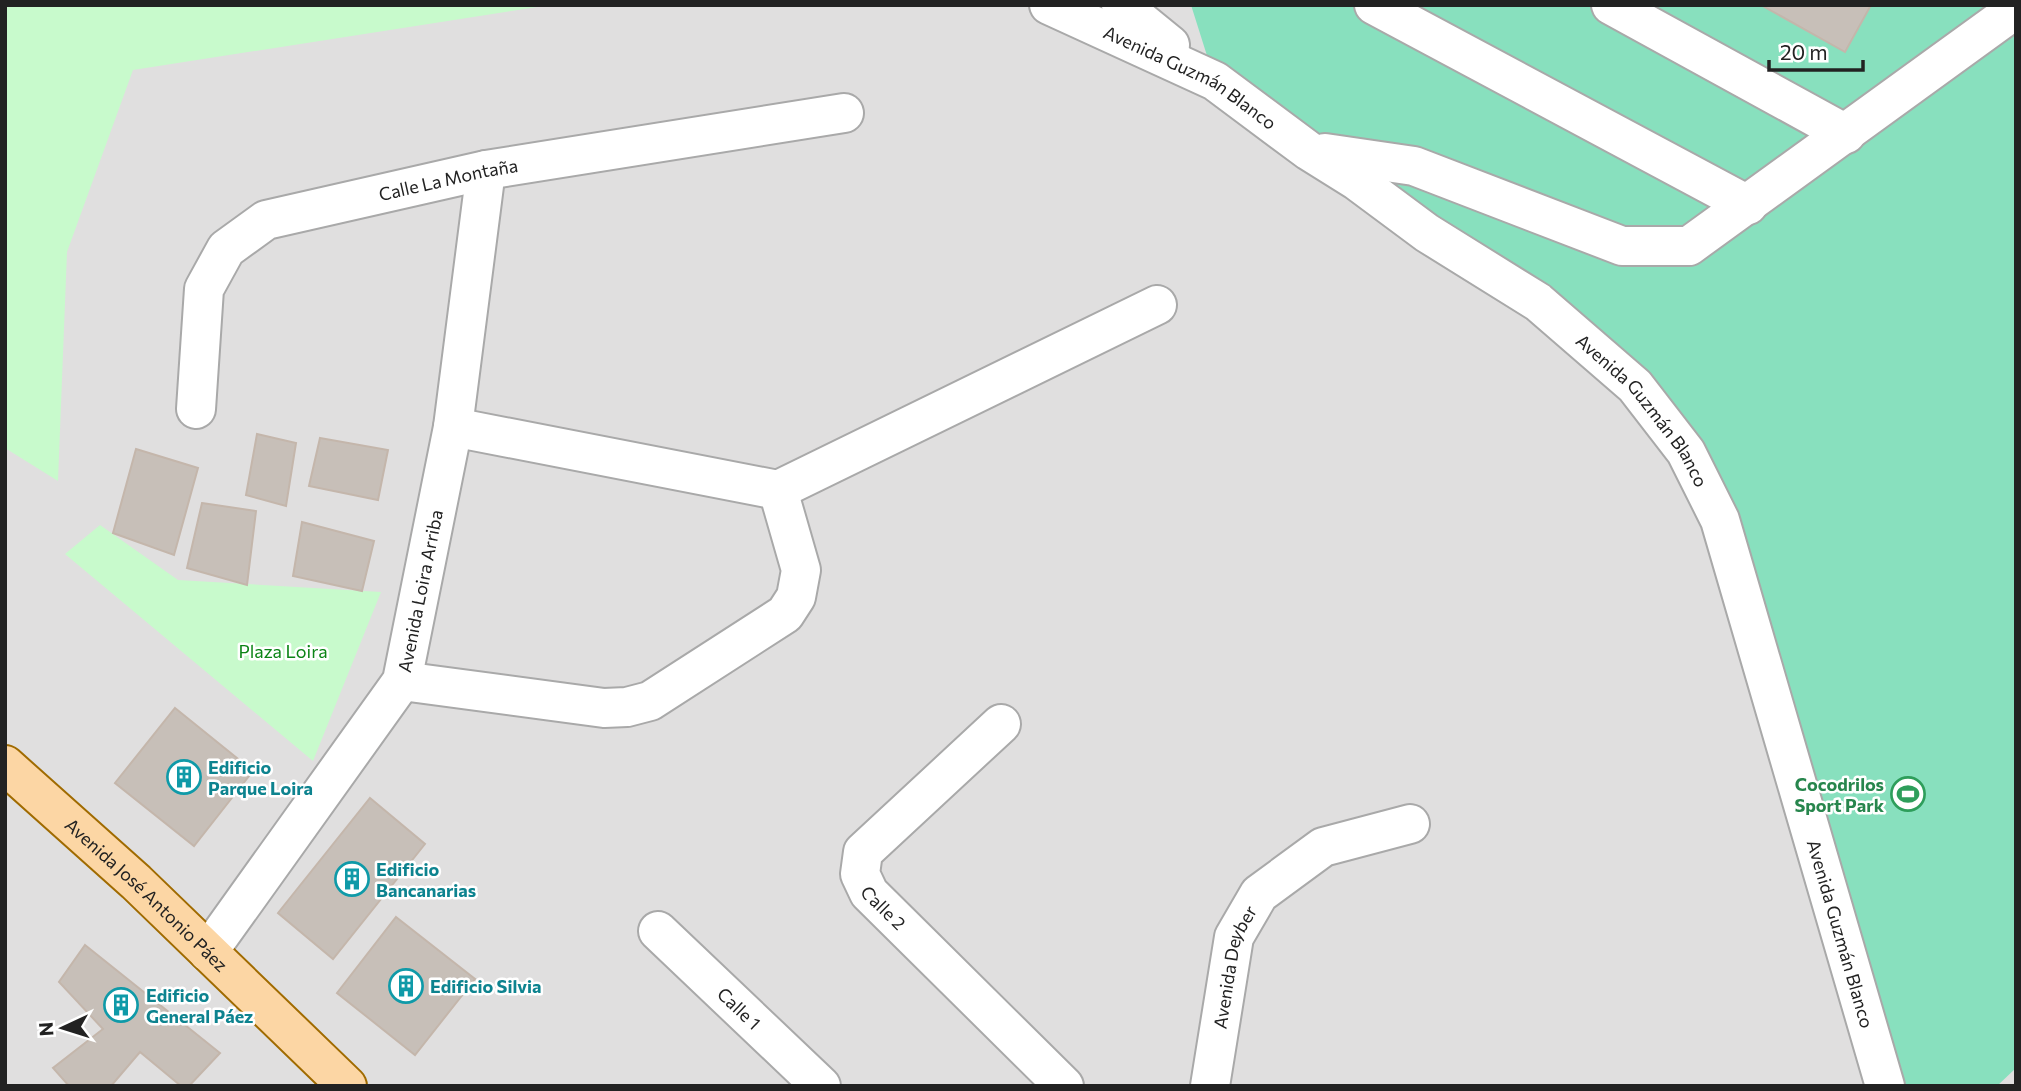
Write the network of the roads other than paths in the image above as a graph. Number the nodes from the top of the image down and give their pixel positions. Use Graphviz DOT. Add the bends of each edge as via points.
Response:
graph roads {
  1 [pos="1049,5"];
  2 [pos="1121,5"];
  3 [pos="1374,5"];
  4 [pos="1611,5"];
  5 [pos="2016,9"];
  6 [pos="1215,81"];
  7 [pos="844,113"];
  8 [pos="1846,134"];
  9 [pos="1309,151"];
  10 [pos="486,170"];
  11 [pos="1748,205"];
  12 [pos="1157,304"];
  13 [pos="196,410"];
  14 [pos="453,427"];
  15 [pos="778,490"];
  16 [pos="402,681"];
  17 [pos="1001,724"];
  18 [pos="5,765"];
  19 [pos="1410,824"];
  20 [pos="658,931"];
  21 [pos="208,951"];
  22 [pos="347,1086"];
  23 [pos="821,1086"];
  24 [pos="1064,1086"];
  25 [pos="1210,1086"];
  26 [pos="1885,1086"];
  1 -- 6 [label="street, Avenida Guzmán Blanco"];
  2 -- 6 [label="street"];
  3 -- 11 [label="street"];
  4 -- 8 [label="street"];
  5 -- 8 [label="street"];
  6 -- 9 [label="street, Avenida Guzmán Blanco"];
  7 -- 10 [label="street, Calle La Montaña"];
  8 -- 11 [label="street"];
  9 -- 11 [label="street" via="1414,166 1622,246 1689,246"];
  9 -- 26 [label="street, Avenida Guzmán Blanco" via="1538,302 1635,386 1686,452 1720,520"];
  10 -- 13 [label="street, Calle La Montaña" via="266,220 226,249 204,289"];
  10 -- 14 [label="street, Avenida Loira Arriba"];
  12 -- 15 [label="street"];
  14 -- 15 [label="street"];
  14 -- 16 [label="street, Avenida Loira Arriba"];
  15 -- 16 [label="street" via="801,570 796,597 785,614 650,701 604,708"];
  16 -- 21 [label="street, Avenida Loira Arriba"];
  17 -- 24 [label="street, Calle 2" via="863,852 860,874 869,893"];
  18 -- 21 [label="main road, Avenida José Antonio Páez"];
  19 -- 25 [label="street, Avenida Deyber" via="1323,848 1259,894 1234,937"];
  20 -- 23 [label="street, Calle 1"];
  21 -- 22 [label="main road, Avenida José Antonio Páez"];
}
